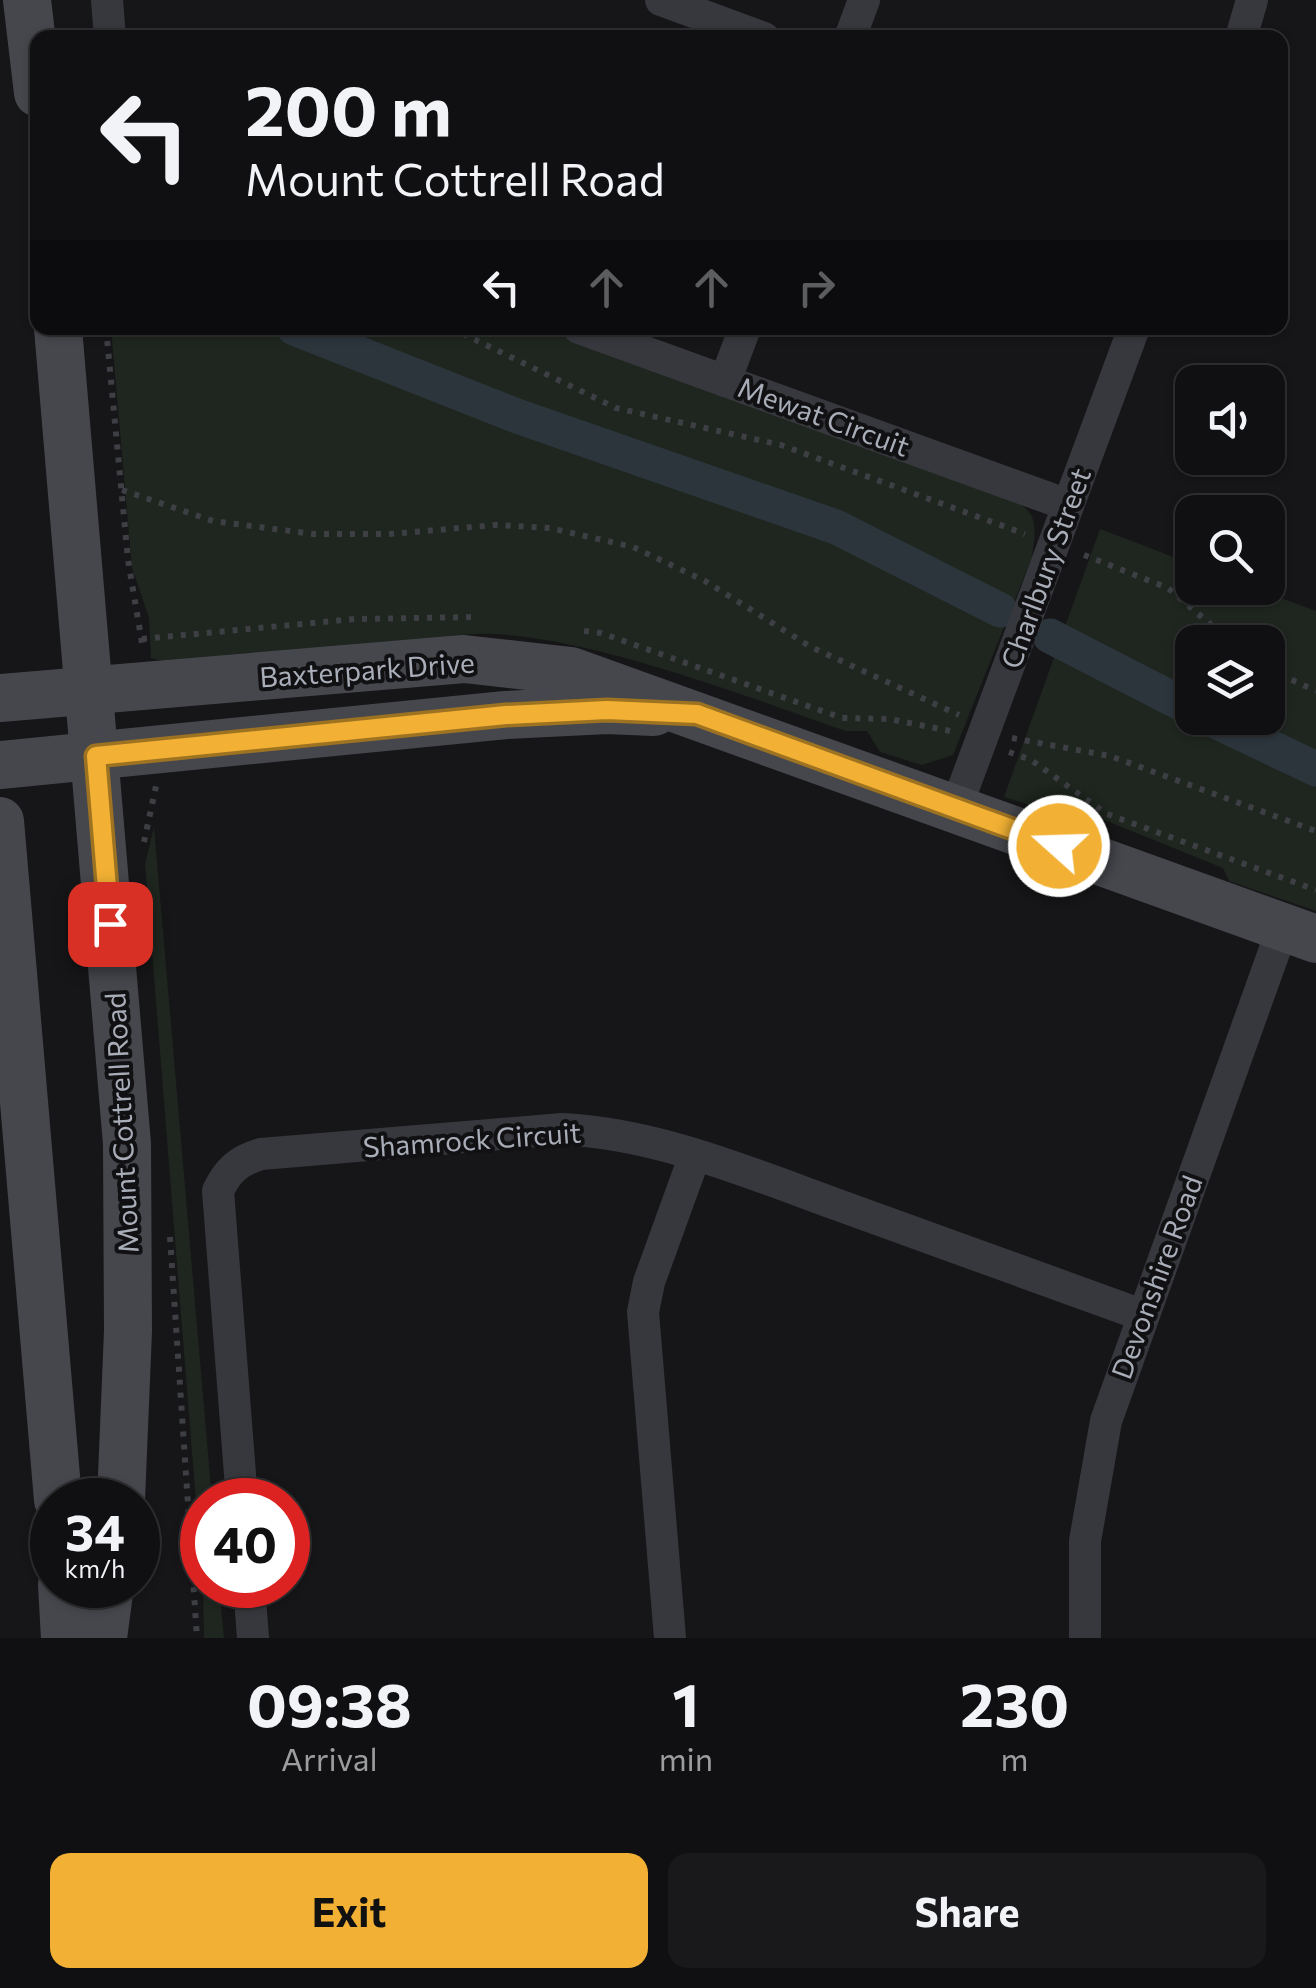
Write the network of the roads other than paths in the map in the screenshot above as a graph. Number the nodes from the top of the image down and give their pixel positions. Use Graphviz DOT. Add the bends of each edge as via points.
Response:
graph roads {
  1 [pos="27,0"];
  2 [pos="107,0"];
  3 [pos="661,0"];
  4 [pos="864,0"];
  5 [pos="1252,0"];
  6 [pos="31,30"];
  7 [pos="109,30"];
  8 [pos="742,30"];
  9 [pos="853,30"];
  10 [pos="1243,30"];
  11 [pos="59,335"];
  12 [pos="599,335"];
  13 [pos="741,335"];
  14 [pos="1131,335"];
  15 [pos="725,381"];
  16 [pos="1068,505"];
  17 [pos="90,690"];
  18 [pos="0,698"];
  19 [pos="697,714"];
  20 [pos="96,756"];
  21 [pos="0,765"];
  22 [pos="956,808"];
  23 [pos="0,821"];
  24 [pos="1300,933"];
  25 [pos="695,1155"];
  26 [pos="1142,1315"];
  27 [pos="56,1478"];
  28 [pos="122,1478"];
  29 [pos="240,1478"];
  30 [pos="63,1608"];
  31 [pos="107,1608"];
  32 [pos="251,1608"];
  33 [pos="65,1638"];
  34 [pos="102,1638"];
  35 [pos="254,1638"];
  36 [pos="670,1638"];
  37 [pos="1085,1638"];
  1 -- 6 [label="street"];
  2 -- 7 [label="street"];
  3 -- 8 [label="street"];
  4 -- 9 [label="street"];
  5 -- 10 [label="street"];
  11 -- 17 [label="street, Mount Cottrell Road"];
  12 -- 15 [label="street, Mewat Circuit"];
  13 -- 15 [label="street"];
  14 -- 16 [label="street, Charlbury Street"];
  15 -- 16 [label="street, Mewat Circuit"];
  16 -- 22 [label="street, Charlbury Street"];
  17 -- 18 [label="street, Baxterpark Drive"];
  17 -- 19 [label="street, Baxterpark Drive" via="464,659 571,671"];
  17 -- 20 [label="street, Mount Cottrell Road"];
  19 -- 20 [label="street, Baxterpark Drive" via="506,715"];
  19 -- 22 [label="street, Baxterpark Drive"];
  20 -- 21 [label="street, Baxterpark Drive"];
  20 -- 28 [label="street, Mount Cottrell Road" via="126,1144"];
  22 -- 24 [label="street, Baxterpark Drive"];
  23 -- 27 [label="street"];
  24 -- 26 [label="street, Devonshire Road"];
  25 -- 26 [label="street, Shamrock Circuit"];
  25 -- 29 [label="street, Shamrock Circuit" via="641,1138 562,1129 242,1160 227,1173 217,1212"];
  25 -- 36 [label="street" via="643,1312"];
  26 -- 37 [label="street, Devonshire Road" via="1096,1462 1085,1541"];
  30 -- 33 [label="street"];
  31 -- 34 [label="street"];
  32 -- 35 [label="street"];
}
